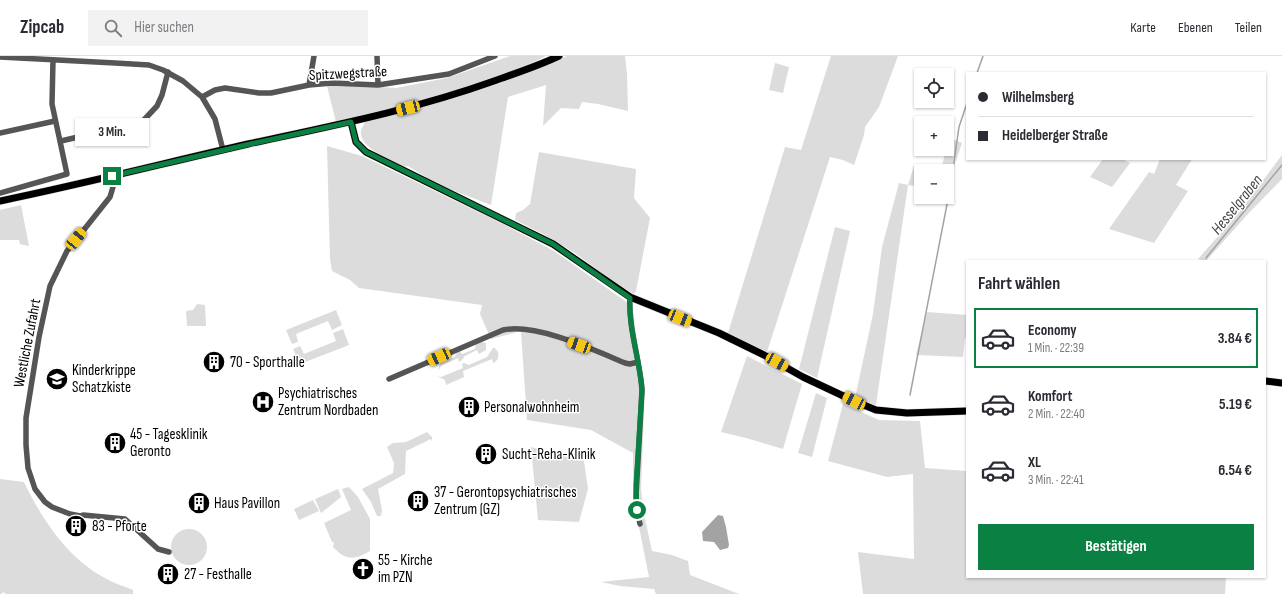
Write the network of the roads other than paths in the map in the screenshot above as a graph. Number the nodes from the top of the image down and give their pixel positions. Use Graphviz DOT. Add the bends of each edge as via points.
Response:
graph roads {
  1 [pos="115,56"];
  2 [pos="314,56"];
  3 [pos="377,56"];
  4 [pos="495,56"];
  5 [pos="559,56"];
  6 [pos="8,57"];
  7 [pos="0,58"];
  8 [pos="45,58"];
  9 [pos="53,60"];
  10 [pos="115,63"];
  11 [pos="168,72"];
  12 [pos="309,85"];
  13 [pos="378,85"];
  14 [pos="202,97"];
  15 [pos="55,121"];
  16 [pos="351,122"];
  17 [pos="0,133"];
  18 [pos="61,141"];
  19 [pos="223,150"];
  20 [pos="112,176"];
  21 [pos="0,193"];
  22 [pos="0,201"];
  23 [pos="630,298"];
  24 [pos="638,362"];
  25 [pos="389,379"];
  26 [pos="1266,381"];
  27 [pos="1282,383"];
  28 [pos="966,411"];
  29 [pos="640,524"];
  30 [pos="169,552"];
  1 -- 10 [label="street"];
  2 -- 12 [label="street"];
  3 -- 13 [label="street"];
  4 -- 13 [label="street, Spitzwegstraße" via="449,74"];
  5 -- 16 [label="main road" via="538,66 429,102"];
  6 -- 7 [label="street"];
  6 -- 8 [label="street"];
  8 -- 9 [label="street"];
  9 -- 10 [label="street"];
  9 -- 15 [label="street" via="52,104"];
  10 -- 11 [label="street" via="149,65"];
  11 -- 14 [label="street"];
  11 -- 18 [label="street" via="157,106 142,122"];
  12 -- 13 [label="street, Spitzwegstraße"];
  12 -- 14 [label="street, Spitzwegstraße" via="259,93 225,88"];
  14 -- 19 [label="street" via="215,119"];
  15 -- 17 [label="street"];
  15 -- 18 [label="street"];
  16 -- 19 [label="main road"];
  16 -- 23 [label="main road" via="356,142 366,152 553,244"];
  18 -- 21 [label="street" via="67,174"];
  19 -- 20 [label="main road"];
  20 -- 22 [label="main road"];
  20 -- 30 [label="street, Westliche Zufahrt" via="113,187 110,197 67,251 50,286 26,418 30,477 44,502 52,507 80,516 83,514 125,519 158,549"];
  23 -- 24 [label="street"];
  23 -- 28 [label="main road" via="719,333 803,377 876,410 907,414"];
  24 -- 25 [label="street" via="625,363 557,337 527,329 510,328"];
  24 -- 29 [label="street" via="642,390 636,496"];
  26 -- 27 [label="main road"];
}
